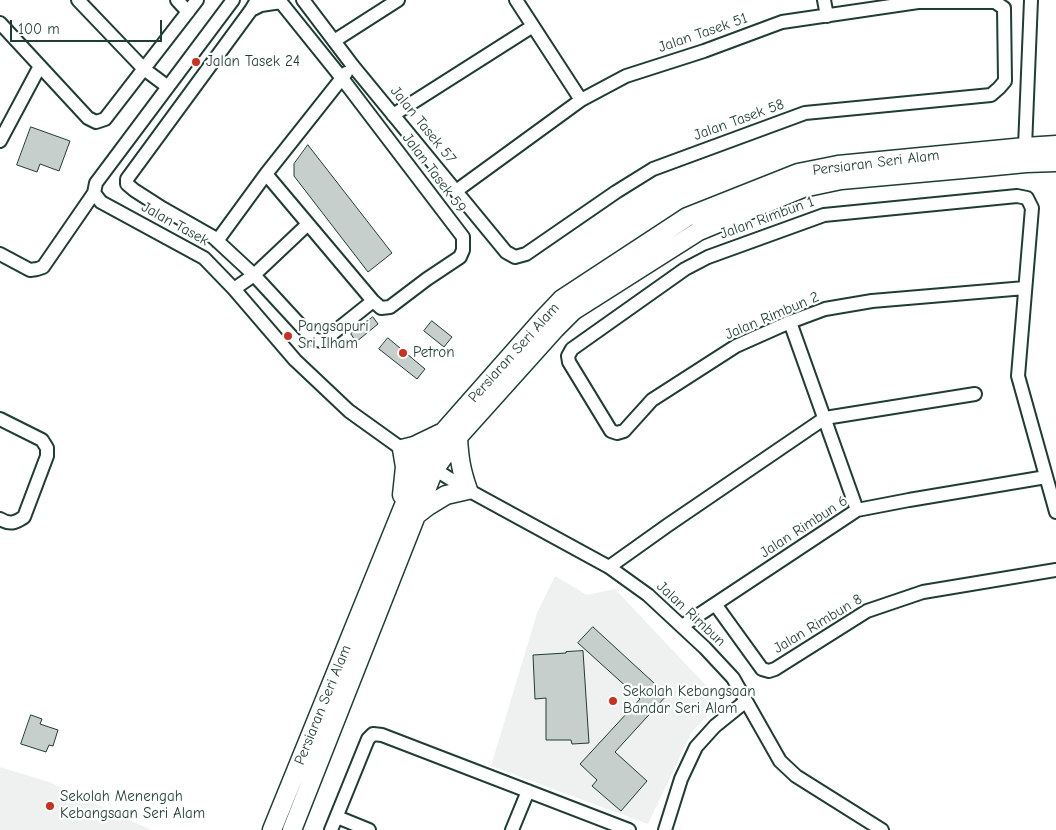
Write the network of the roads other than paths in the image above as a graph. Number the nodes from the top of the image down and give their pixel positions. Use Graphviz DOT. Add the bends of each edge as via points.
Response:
graph roads {
  1 [pos="78,0"];
  2 [pos="177,0"];
  3 [pos="197,0"];
  4 [pos="233,0"];
  5 [pos="302,0"];
  6 [pos="398,0"];
  7 [pos="516,0"];
  8 [pos="824,0"];
  9 [pos="1031,0"];
  10 [pos="280,1"];
  11 [pos="254,5"];
  12 [pos="188,12"];
  13 [pos="827,16"];
  14 [pos="0,23"];
  15 [pos="533,26"];
  16 [pos="334,41"];
  17 [pos="40,66"];
  18 [pos="353,66"];
  19 [pos="144,68"];
  20 [pos="341,77"];
  21 [pos="168,87"];
  22 [pos="991,95"];
  23 [pos="581,100"];
  24 [pos="393,115"];
  25 [pos="0,141"];
  26 [pos="1056,145"];
  27 [pos="1025,147"];
  28 [pos="1056,161"];
  29 [pos="985,167"];
  30 [pos="266,174"];
  31 [pos="456,191"];
  32 [pos="94,193"];
  33 [pos="308,224"];
  34 [pos="217,241"];
  35 [pos="0,254"];
  36 [pos="526,254"];
  37 [pos="220,274"];
  38 [pos="254,275"];
  39 [pos="234,288"];
  40 [pos="1026,288"];
  41 [pos="372,301"];
  42 [pos="252,310"];
  43 [pos="790,322"];
  44 [pos="975,394"];
  45 [pos="825,418"];
  46 [pos="0,419"];
  47 [pos="617,433"];
  48 [pos="451,434"];
  49 [pos="402,449"];
  50 [pos="428,465"];
  51 [pos="1046,477"];
  52 [pos="468,490"];
  53 [pos="857,510"];
  54 [pos="1056,512"];
  55 [pos="407,518"];
  56 [pos="0,520"];
  57 [pos="609,567"];
  58 [pos="1056,570"];
  59 [pos="715,604"];
  60 [pos="682,626"];
  61 [pos="746,702"];
  62 [pos="528,791"];
  63 [pos="336,817"];
  64 [pos="272,830"];
  65 [pos="292,830"];
  66 [pos="331,830"];
  67 [pos="369,830"];
  68 [pos="512,830"];
  69 [pos="629,830"];
  70 [pos="665,830"];
  71 [pos="882,830"];
  1 -- 19 [label="street"];
  2 -- 12 [label="street"];
  3 -- 12 [label="street"];
  4 -- 21 [label="street"];
  5 -- 16 [label="street, Jalan Tasek 57"];
  6 -- 16 [label="street"];
  7 -- 15 [label="street"];
  8 -- 13 [label="street"];
  9 -- 27 [label="street"];
  10 -- 11 [label="street"];
  10 -- 20 [label="street, Jalan Tasek 59"];
  11 -- 34 [label="street" via="127,179 127,184 141,195"];
  12 -- 19 [label="street"];
  13 -- 22 [label="street, Jalan Tasek 51" via="918,2 995,2 1004,8 1005,81"];
  13 -- 23 [label="street, Jalan Tasek 51" via="782,22 626,76"];
  14 -- 17 [label="street"];
  15 -- 23 [label="street"];
  15 -- 24 [label="street"];
  16 -- 18 [label="street, Jalan Tasek 57"];
  17 -- 19 [label="street" via="88,118 96,122 105,119"];
  17 -- 25 [label="street"];
  18 -- 20 [label="street"];
  18 -- 24 [label="street, Jalan Tasek 57"];
  19 -- 21 [label="street"];
  20 -- 30 [label="street"];
  20 -- 41 [label="street, Jalan Tasek 59" via="463,237 460,257 390,307 381,308"];
  21 -- 32 [label="street" via="96,183"];
  22 -- 36 [label="street, Jalan Tasek 58" via="805,113 654,168"];
  23 -- 31 [label="street, Jalan Tasek 51"];
  24 -- 31 [label="street, Jalan Tasek 57"];
  26 -- 27 [label="main road, Persiaran Seri Alam"];
  27 -- 28 [label="main road" via="1041,157"];
  27 -- 29 [label="main road" via="1017,157"];
  27 -- 48 [label="main road, Persiaran Seri Alam" via="838,165 798,173 687,217 562,299"];
  28 -- 29 [label="main road, Persiaran Seri Alam"];
  29 -- 48 [label="main road, Persiaran Seri Alam" via="841,180 802,188 698,231 573,311"];
  30 -- 33 [label="street"];
  30 -- 34 [label="street"];
  31 -- 36 [label="street, Jalan Tasek 57" via="506,252 515,257"];
  32 -- 35 [label="street" via="43,267 30,270"];
  32 -- 37 [label="street, Jalan Tasek" via="101,202 204,258"];
  33 -- 38 [label="street"];
  33 -- 41 [label="street"];
  34 -- 38 [label="street"];
  37 -- 38 [label="street" via="240,278"];
  37 -- 39 [label="street, Jalan Tasek"];
  38 -- 39 [label="street"];
  38 -- 41 [label="street" via="313,339 321,341"];
  38 -- 42 [label="street" via="250,298"];
  39 -- 42 [label="street, Jalan Tasek"];
  40 -- 43 [label="street, Jalan Rimbun 2" via="872,301 825,309"];
  40 -- 47 [label="street, Jalan Rimbun 1" via="1032,208 1027,198 1017,196 824,215 708,257 685,269 572,349 568,356 570,362 611,431"];
  40 -- 51 [label="street" via="1018,376"];
  42 -- 49 [label="street, Jalan Tasek" via="295,360 349,411"];
  43 -- 45 [label="street"];
  43 -- 47 [label="street, Jalan Rimbun 2" via="736,346 652,400 624,431"];
  44 -- 45 [label="street"];
  45 -- 53 [label="street"];
  45 -- 57 [label="street"];
  46 -- 56 [label="street" via="42,440 47,448 47,456 24,517 15,523"];
  48 -- 49 [label="main road"];
  48 -- 50 [label="main road, Persiaran Seri Alam"];
  48 -- 52 [label="main road"];
  49 -- 50 [label="street, Jalan Tasek"];
  49 -- 55 [label="main road"];
  50 -- 52 [label="street, Jalan Rimbun"];
  50 -- 55 [label="main road, Persiaran Seri Alam"];
  51 -- 53 [label="street, Jalan Rimbun 6"];
  51 -- 54 [label="street"];
  52 -- 55 [label="main road" via="446,495"];
  52 -- 57 [label="street, Jalan Rimbun"];
  53 -- 59 [label="street, Jalan Rimbun 6"];
  55 -- 64 [label="main road, Persiaran Seri Alam"];
  55 -- 65 [label="main road, Persiaran Seri Alam"];
  57 -- 60 [label="street, Jalan Rimbun" via="648,595"];
  58 -- 59 [label="street, Jalan Rimbun 8" via="923,592 866,611 769,671 762,669"];
  59 -- 60 [label="street, Jalan Rimbun 6"];
  60 -- 61 [label="street, Jalan Rimbun" via="733,678"];
  61 -- 70 [label="street" via="715,726 696,747 681,779"];
  61 -- 71 [label="street, Jalan Rimbun" via="780,761 796,776"];
  62 -- 63 [label="street" via="373,734 368,739"];
  62 -- 68 [label="street"];
  62 -- 69 [label="street"];
  63 -- 66 [label="street"];
  63 -- 67 [label="street"];
}
